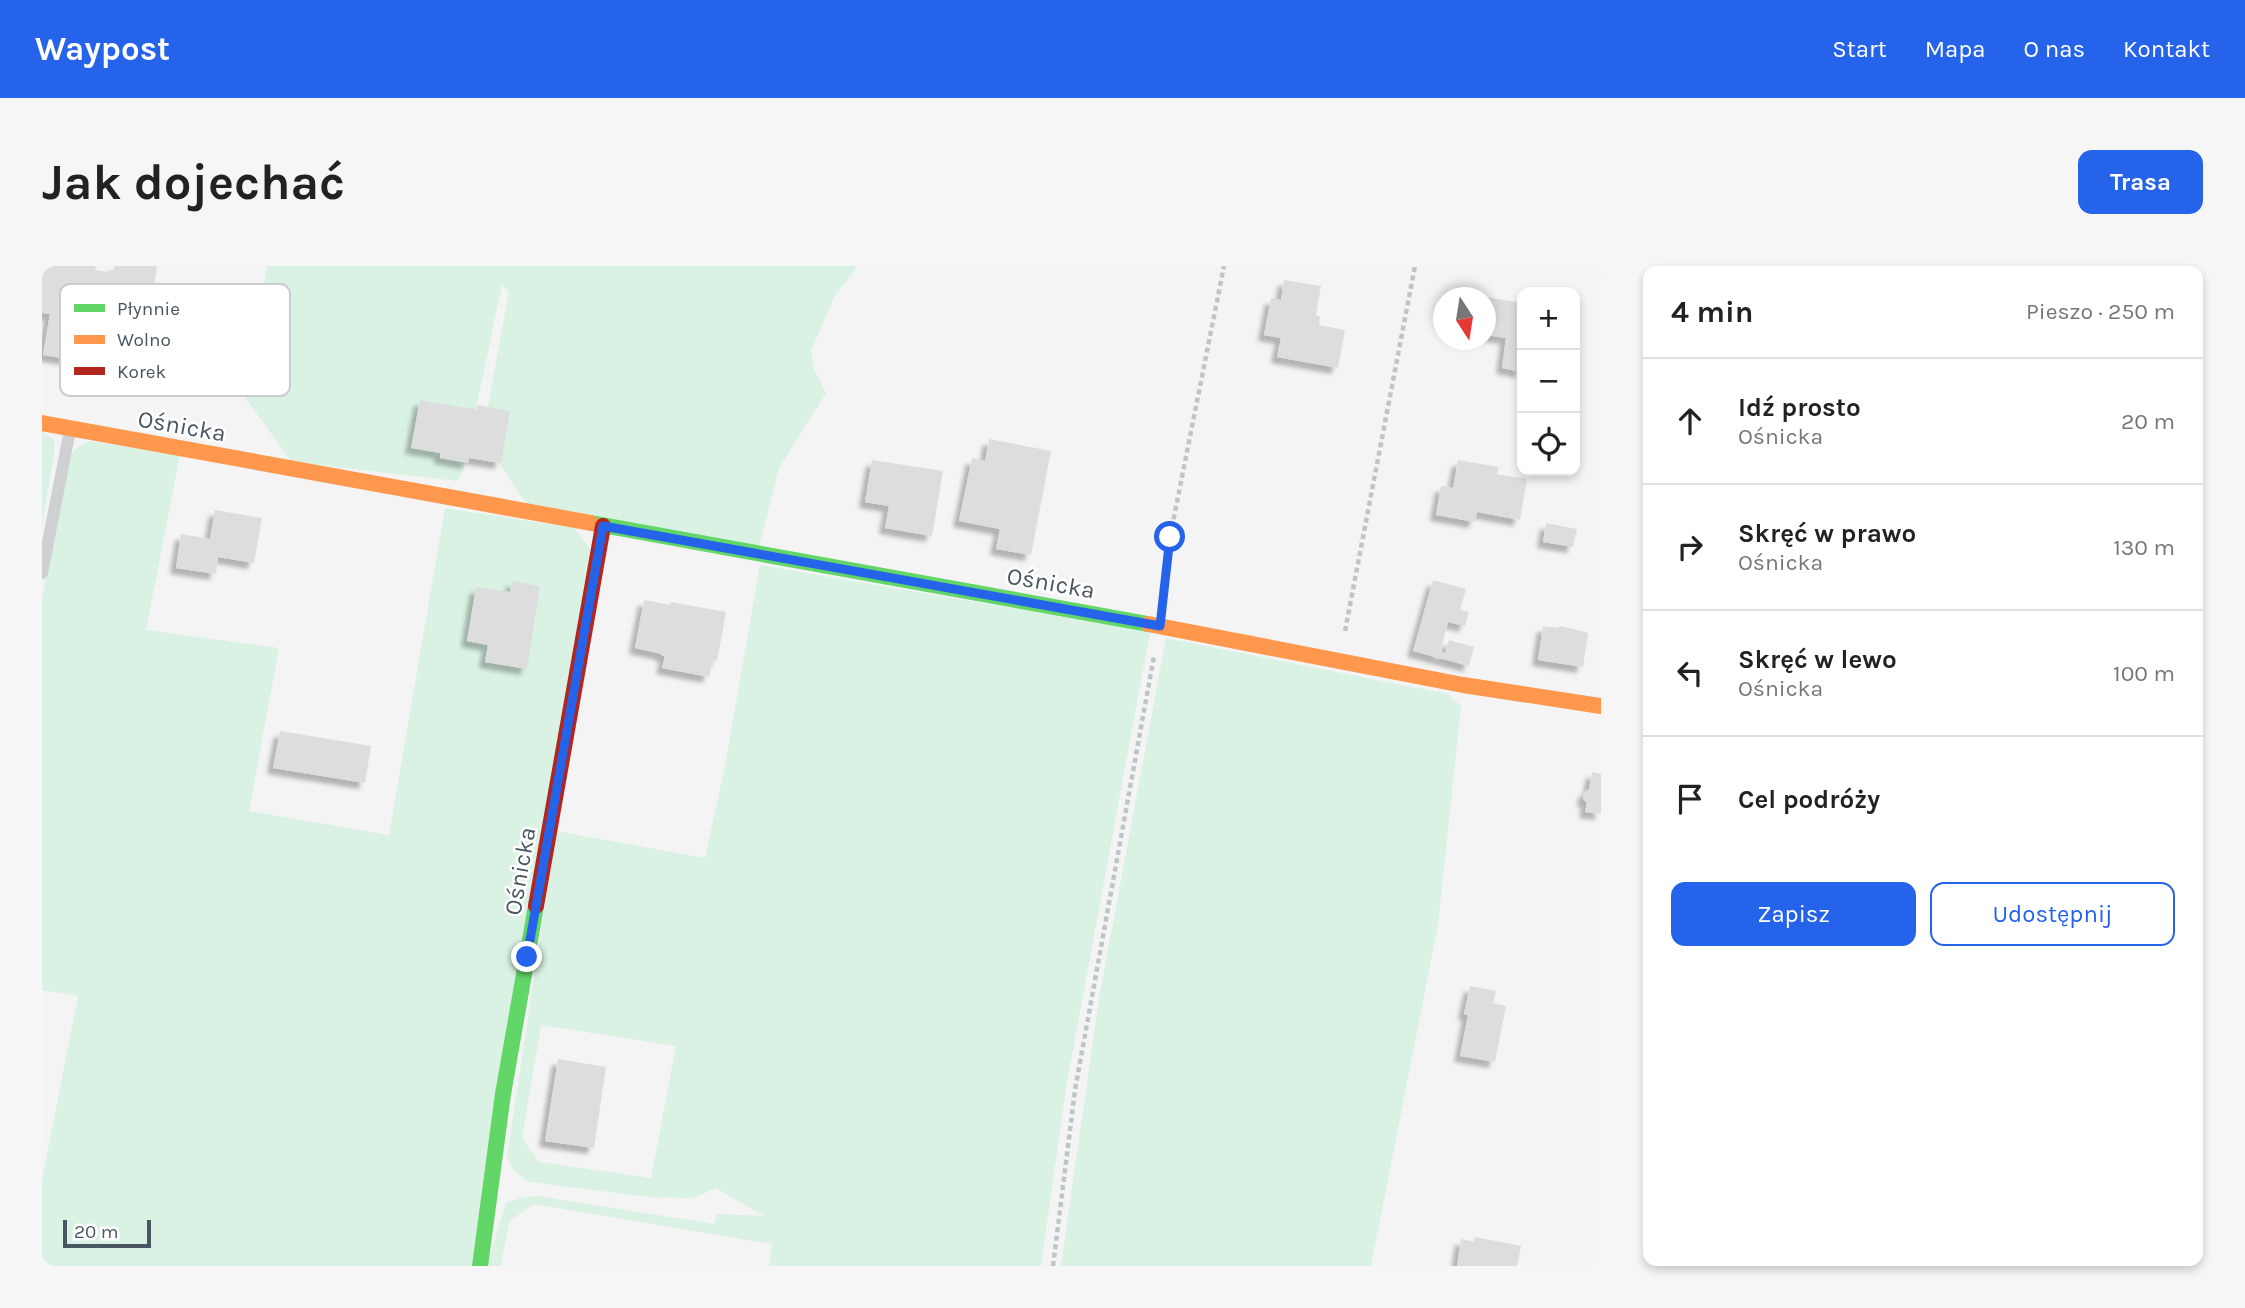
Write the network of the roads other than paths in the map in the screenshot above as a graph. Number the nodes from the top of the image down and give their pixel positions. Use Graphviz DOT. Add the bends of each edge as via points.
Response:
graph roads {
  1 [pos="42,423"];
  2 [pos="70,429"];
  3 [pos="603,526"];
  4 [pos="42,573"];
  5 [pos="1601,706"];
  6 [pos="480,1266"];
  1 -- 2 [label="street, Ośnicka"];
  2 -- 3 [label="street, Ośnicka"];
  2 -- 4 [label="lane"];
  3 -- 5 [label="street, Ośnicka" via="1463,685"];
  3 -- 6 [label="street, Ośnicka" via="503,1094"];
}
